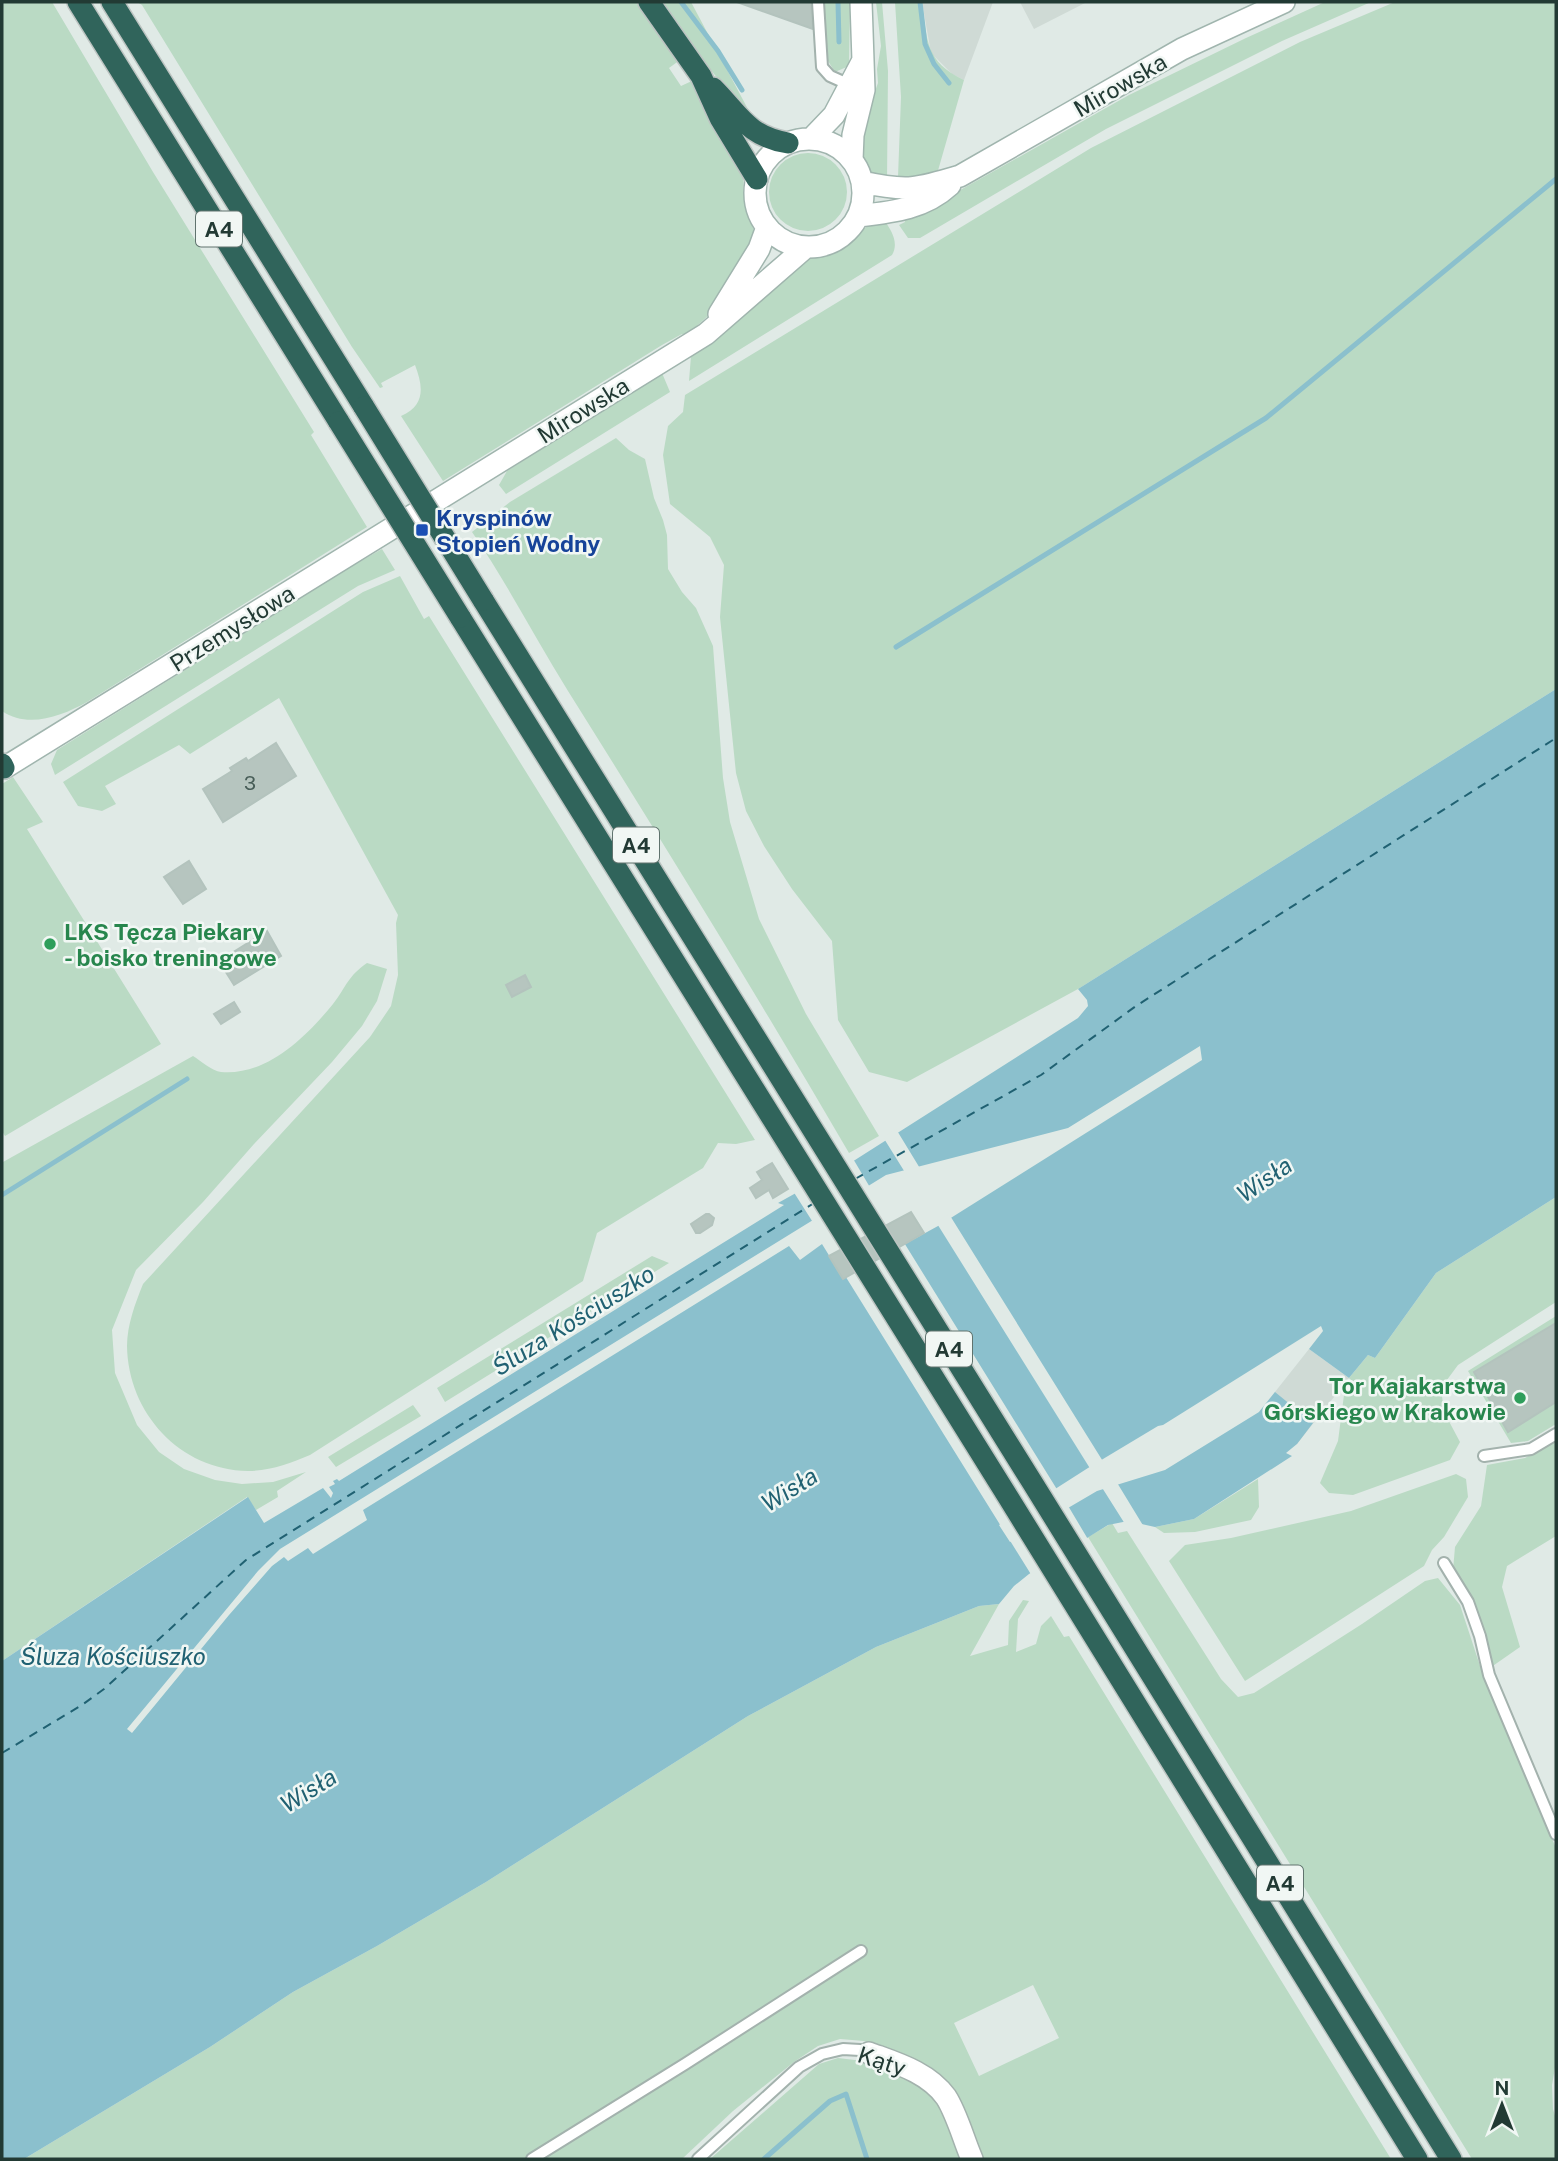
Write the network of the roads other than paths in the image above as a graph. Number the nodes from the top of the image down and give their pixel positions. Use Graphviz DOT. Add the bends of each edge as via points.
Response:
graph roads {
  1 [pos="70,2"];
  2 [pos="78,2"];
  3 [pos="112,2"];
  4 [pos="118,2"];
  5 [pos="649,2"];
  6 [pos="818,2"];
  7 [pos="861,2"];
  8 [pos="1284,2"];
  9 [pos="133,34"];
  10 [pos="99,36"];
  11 [pos="862,62"];
  12 [pos="701,76"];
  13 [pos="850,85"];
  14 [pos="811,139"];
  15 [pos="788,143"];
  16 [pos="852,159"];
  17 [pos="960,176"];
  18 [pos="757,179"];
  19 [pos="862,182"];
  20 [pos="858,216"];
  21 [pos="767,227"];
  22 [pos="806,247"];
  23 [pos="706,334"];
  24 [pos="460,487"];
  25 [pos="3,766"];
  26 [pos="1556,1434"];
  27 [pos="1484,1457"];
  28 [pos="1444,1563"];
  29 [pos="1556,1834"];
  30 [pos="861,1951"];
  31 [pos="869,2053"];
  32 [pos="532,2159"];
  33 [pos="698,2159"];
  34 [pos="972,2159"];
  35 [pos="1417,2159"];
  36 [pos="1451,2159"];
  1 -- 10 [label="highway"];
  2 -- 10 [label="highway, A4"];
  3 -- 9 [label="highway, A4"];
  4 -- 9 [label="highway"];
  5 -- 12 [label="highway"];
  6 -- 13 [label="lane" via="822,67"];
  7 -- 11 [label="main road"];
  8 -- 17 [label="main road, Mirowska" via="1182,49"];
  9 -- 36 [label="highway, A4, bridge"];
  10 -- 35 [label="highway, A4, bridge"];
  11 -- 13 [label="main road"];
  11 -- 16 [label="main road" via="864,90"];
  12 -- 15 [label="highway" via="755,132"];
  12 -- 18 [label="highway"];
  13 -- 14 [label="main road" via="834,115"];
  14 -- 15 [label="main road"];
  14 -- 16 [label="main road" via="834,145"];
  15 -- 18 [label="main road" via="765,162"];
  16 -- 19 [label="main road"];
  17 -- 19 [label="main road, Mirowska" via="908,189"];
  17 -- 20 [label="main road, Mirowska" via="922,204"];
  18 -- 21 [label="main road" via="756,204"];
  19 -- 20 [label="main road"];
  20 -- 22 [label="main road" via="837,239"];
  21 -- 22 [label="main road" via="791,244"];
  21 -- 23 [label="main road, Mirowska"];
  22 -- 23 [label="main road, Mirowska"];
  23 -- 24 [label="main road, Mirowska"];
  24 -- 25 [label="main road, Przemysłowa"];
  26 -- 27 [label="lane" via="1531,1449"];
  28 -- 29 [label="lane" via="1468,1602 1489,1675"];
  30 -- 32 [label="lane"];
  31 -- 33 [label="lane, Kąty" via="843,2049 799,2067"];
  31 -- 34 [label="main road, Kąty" via="909,2067 946,2097"];
}
